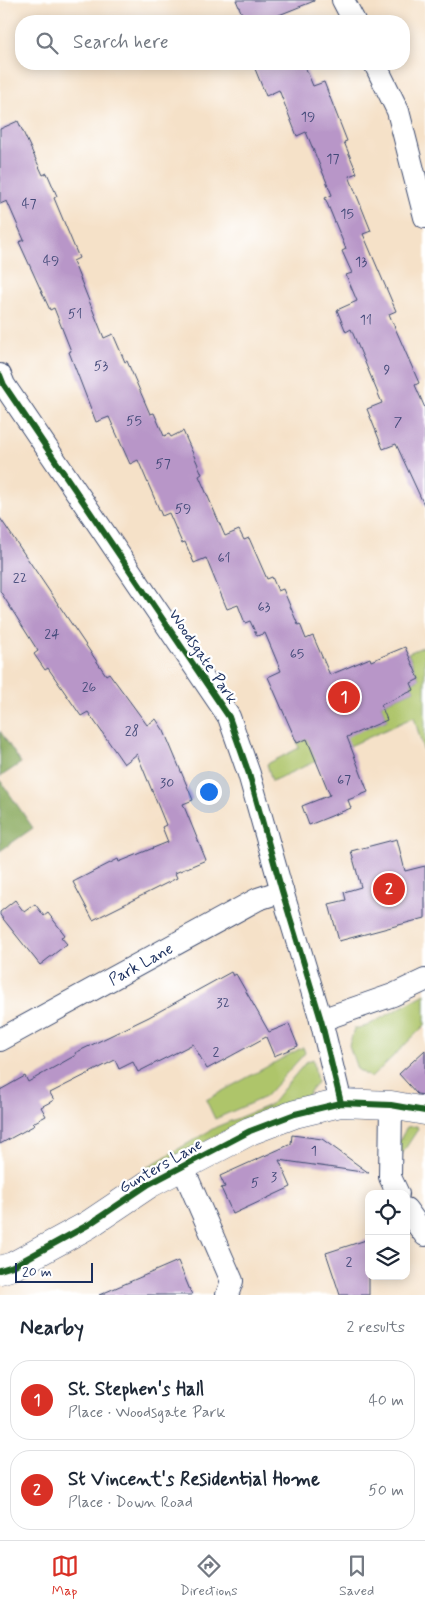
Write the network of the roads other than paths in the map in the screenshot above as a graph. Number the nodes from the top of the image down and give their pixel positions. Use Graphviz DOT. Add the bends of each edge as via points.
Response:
graph roads {
  1 [pos="343,0"];
  2 [pos="351,15"];
  3 [pos="378,70"];
  4 [pos="425,217"];
  5 [pos="0,375"];
  6 [pos="282,891"];
  7 [pos="425,980"];
  8 [pos="321,1020"];
  9 [pos="0,1040"];
  10 [pos="341,1103"];
  11 [pos="391,1106"];
  12 [pos="425,1111"];
  13 [pos="182,1166"];
  14 [pos="396,1190"];
  15 [pos="410,1214"];
  16 [pos="425,1235"];
  17 [pos="0,1270"];
  18 [pos="227,1295"];
  1 -- 2 [label="street"];
  3 -- 4 [label="street" via="398,110"];
  5 -- 6 [label="street, Woodsgate Park" via="229,717 249,774"];
  6 -- 8 [label="street, Woodsgate Park"];
  6 -- 9 [label="street, Park Lane" via="258,899"];
  7 -- 8 [label="street" via="393,995"];
  8 -- 10 [label="street, Woodsgate Park"];
  10 -- 11 [label="street, Gunters Lane"];
  10 -- 13 [label="street, Gunters Lane" via="295,1114 250,1131"];
  11 -- 12 [label="street, Gunters Lane"];
  11 -- 14 [label="street" via="390,1178"];
  13 -- 17 [label="street, Gunters Lane" via="148,1184 88,1226"];
  13 -- 18 [label="street" via="232,1281"];
  15 -- 16 [label="street"];
}
